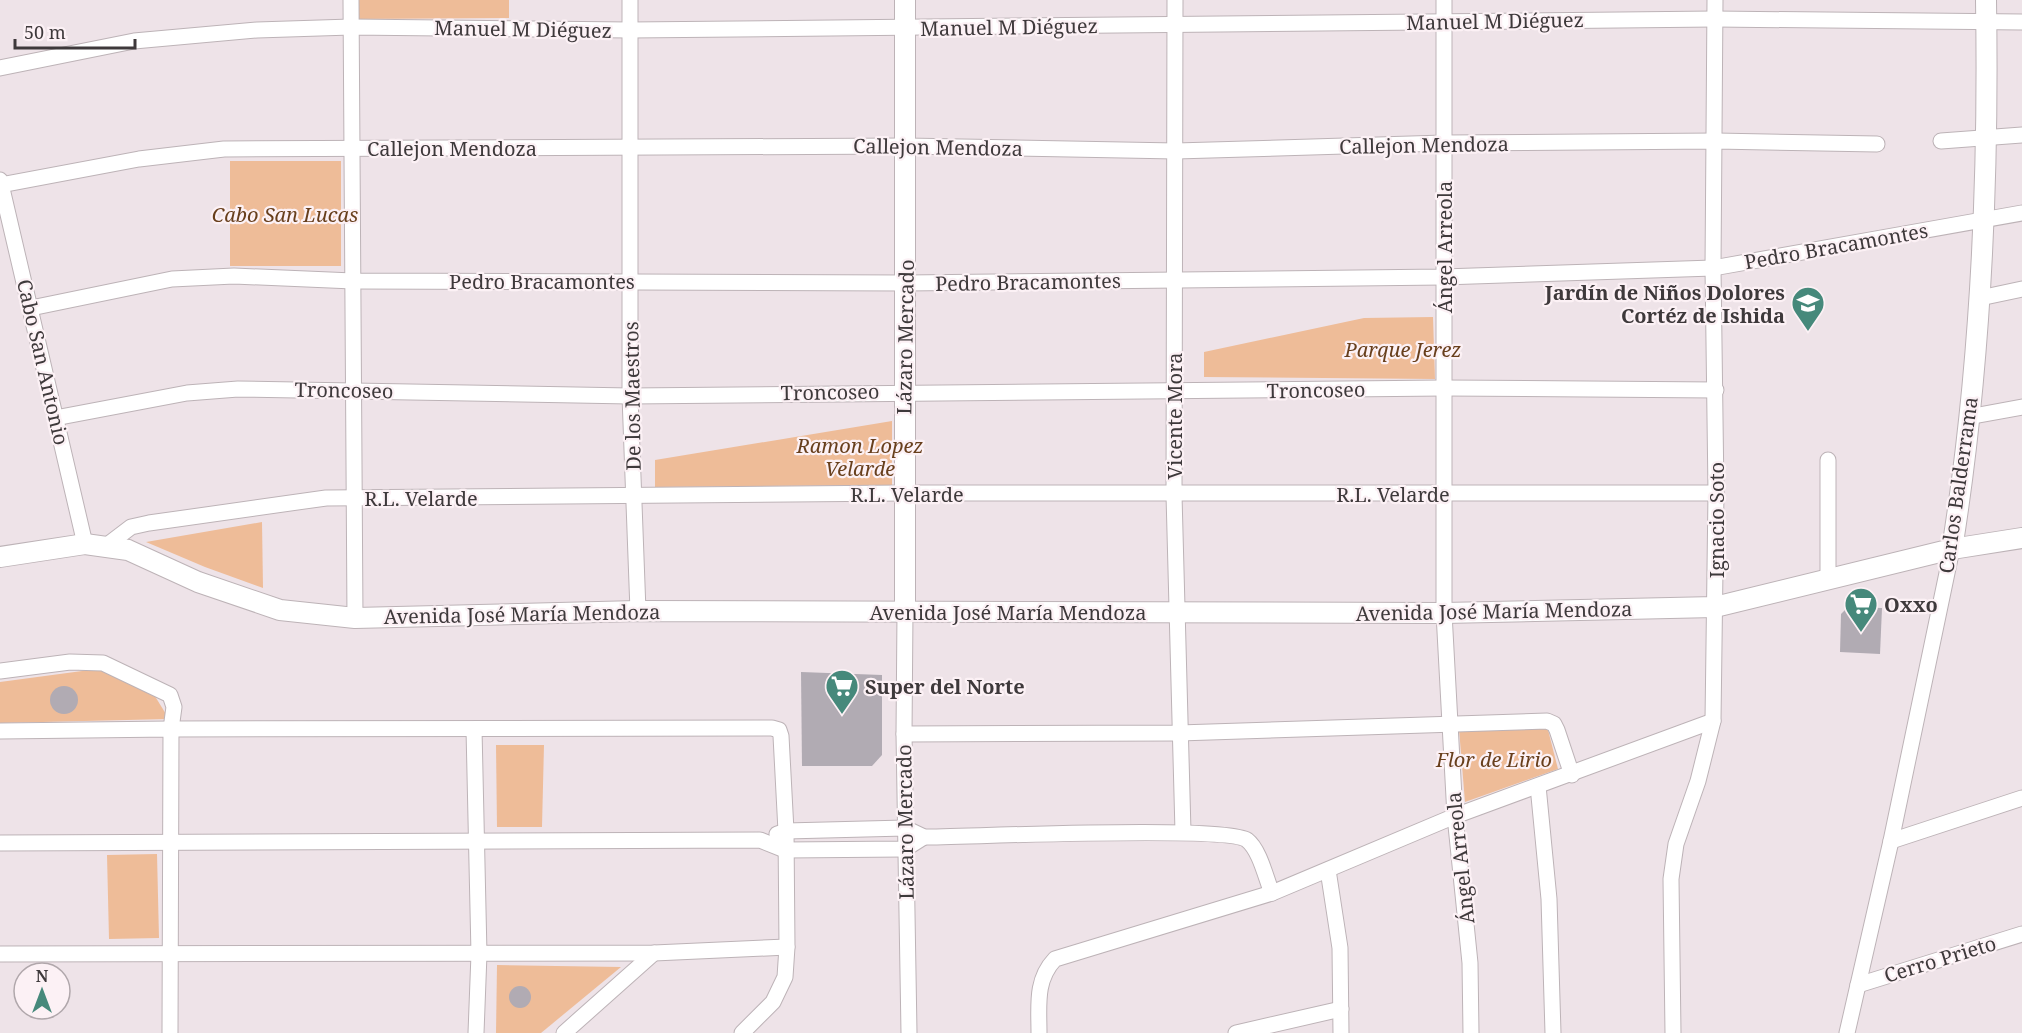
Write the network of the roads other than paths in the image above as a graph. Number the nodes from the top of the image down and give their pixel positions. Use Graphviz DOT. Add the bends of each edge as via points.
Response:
graph roads {
  1 [pos="351,0"];
  2 [pos="630,0"];
  3 [pos="905,0"];
  4 [pos="1175,0"];
  5 [pos="1444,0"];
  6 [pos="1716,0"];
  7 [pos="1986,0"];
  8 [pos="1715,19"];
  9 [pos="1987,21"];
  10 [pos="1444,22"];
  11 [pos="2022,22"];
  12 [pos="1175,25"];
  13 [pos="351,27"];
  14 [pos="905,28"];
  15 [pos="630,30"];
  16 [pos="0,68"];
  17 [pos="2022,135"];
  18 [pos="1988,138"];
  19 [pos="1716,141"];
  20 [pos="1941,141"];
  21 [pos="1444,143"];
  22 [pos="1877,144"];
  23 [pos="906,146"];
  24 [pos="351,148"];
  25 [pos="631,149"];
  26 [pos="1176,151"];
  27 [pos="1,183"];
  28 [pos="2022,213"];
  29 [pos="1986,220"];
  30 [pos="1713,268"];
  31 [pos="1443,278"];
  32 [pos="1175,280"];
  33 [pos="353,281"];
  34 [pos="630,281"];
  35 [pos="906,283"];
  36 [pos="2022,289"];
  37 [pos="1980,298"];
  38 [pos="31,308"];
  39 [pos="1444,388"];
  40 [pos="354,390"];
  41 [pos="1716,390"];
  42 [pos="903,391"];
  43 [pos="1174,392"];
  44 [pos="630,396"];
  45 [pos="2022,408"];
  46 [pos="1968,417"];
  47 [pos="55,418"];
  48 [pos="1828,460"];
  49 [pos="1716,493"];
  50 [pos="904,494"];
  51 [pos="1174,495"];
  52 [pos="1443,495"];
  53 [pos="634,496"];
  54 [pos="354,498"];
  55 [pos="2022,538"];
  56 [pos="85,544"];
  57 [pos="106,546"];
  58 [pos="1952,549"];
  59 [pos="0,557"];
  60 [pos="1828,581"];
  61 [pos="1715,607"];
  62 [pos="638,611"];
  63 [pos="905,612"];
  64 [pos="1177,613"];
  65 [pos="1444,614"];
  66 [pos="356,618"];
  67 [pos="0,671"];
  68 [pos="1713,721"];
  69 [pos="1450,724"];
  70 [pos="171,729"];
  71 [pos="474,729"];
  72 [pos="0,731"];
  73 [pos="1179,733"];
  74 [pos="904,734"];
  75 [pos="1572,775"];
  76 [pos="1538,786"];
  77 [pos="2022,798"];
  78 [pos="1455,816"];
  79 [pos="905,828"];
  80 [pos="786,831"];
  81 [pos="1183,832"];
  82 [pos="924,837"];
  83 [pos="760,840"];
  84 [pos="478,841"];
  85 [pos="1891,841"];
  86 [pos="0,843"];
  87 [pos="172,844"];
  88 [pos="905,849"];
  89 [pos="785,850"];
  90 [pos="1328,870"];
  91 [pos="1272,893"];
  92 [pos="2022,934"];
  93 [pos="787,946"];
  94 [pos="172,952"];
  95 [pos="654,953"];
  96 [pos="0,954"];
  97 [pos="479,954"];
  98 [pos="1858,985"];
  99 [pos="1341,1009"];
  100 [pos="170,1033"];
  101 [pos="476,1033"];
  102 [pos="564,1033"];
  103 [pos="742,1033"];
  104 [pos="909,1033"];
  105 [pos="1039,1033"];
  106 [pos="1236,1033"];
  107 [pos="1341,1033"];
  108 [pos="1471,1033"];
  109 [pos="1553,1033"];
  110 [pos="1673,1033"];
  111 [pos="1847,1033"];
  1 -- 13 [label="street"];
  2 -- 15 [label="street, De los Maestros"];
  3 -- 14 [label="street, Lázaro Mercado"];
  4 -- 12 [label="street, Vicente Mora"];
  5 -- 10 [label="street, Ángel Arreola"];
  6 -- 8 [label="street, Ignacio Soto"];
  7 -- 9 [label="street, Carlos Balderrama"];
  8 -- 9 [label="street, Manuel M Diéguez"];
  8 -- 10 [label="street, Manuel M Diéguez"];
  8 -- 19 [label="street, Ignacio Soto"];
  9 -- 11 [label="street, Manuel M Diéguez"];
  9 -- 18 [label="street, Carlos Balderrama"];
  10 -- 12 [label="street, Manuel M Diéguez"];
  10 -- 21 [label="street, Ángel Arreola"];
  12 -- 14 [label="street, Manuel M Diéguez"];
  12 -- 26 [label="street, Vicente Mora"];
  13 -- 15 [label="street, Manuel M Diéguez"];
  13 -- 16 [label="street, Manuel M Diéguez" via="257,30 134,41"];
  13 -- 24 [label="street"];
  14 -- 15 [label="street, Manuel M Diéguez"];
  14 -- 23 [label="street, Lázaro Mercado"];
  15 -- 25 [label="street, De los Maestros"];
  17 -- 18 [label="street"];
  18 -- 20 [label="street"];
  18 -- 29 [label="street, Carlos Balderrama"];
  19 -- 21 [label="street, Callejon Mendoza"];
  19 -- 22 [label="street, Callejon Mendoza"];
  19 -- 30 [label="street, Ignacio Soto"];
  21 -- 26 [label="street, Callejon Mendoza"];
  21 -- 31 [label="street, Ángel Arreola"];
  23 -- 25 [label="street, Callejon Mendoza"];
  23 -- 26 [label="street, Callejon Mendoza"];
  23 -- 35 [label="street, Lázaro Mercado"];
  24 -- 25 [label="street, Callejon Mendoza"];
  24 -- 27 [label="street, Callejon Mendoza" via="224,149"];
  24 -- 33 [label="street"];
  25 -- 34 [label="street, De los Maestros"];
  26 -- 32 [label="street, Vicente Mora"];
  27 -- 38 [label="street, Cabo San Antonio"];
  28 -- 29 [label="street, Pedro Bracamontes"];
  29 -- 30 [label="street, Pedro Bracamontes"];
  29 -- 37 [label="street, Carlos Balderrama"];
  30 -- 31 [label="street, Pedro Bracamontes"];
  30 -- 41 [label="street, Ignacio Soto"];
  31 -- 32 [label="street, Pedro Bracamontes"];
  31 -- 39 [label="street, Ángel Arreola"];
  32 -- 35 [label="street, Pedro Bracamontes"];
  32 -- 43 [label="street, Vicente Mora"];
  33 -- 34 [label="street, Pedro Bracamontes"];
  33 -- 38 [label="street, Pedro Bracamontes" via="234,276 172,279"];
  33 -- 40 [label="street"];
  34 -- 35 [label="street, Pedro Bracamontes"];
  34 -- 44 [label="street, De los Maestros"];
  35 -- 42 [label="street, Lázaro Mercado"];
  36 -- 37 [label="street"];
  37 -- 46 [label="street, Carlos Balderrama"];
  38 -- 47 [label="street, Cabo San Antonio"];
  39 -- 41 [label="street, Troncoseo"];
  39 -- 43 [label="street, Troncoseo"];
  39 -- 52 [label="street, Ángel Arreola"];
  40 -- 44 [label="street, Troncoseo"];
  40 -- 47 [label="street, Troncoseo" via="238,389 187,393"];
  40 -- 54 [label="street"];
  41 -- 49 [label="street, Ignacio Soto"];
  42 -- 43 [label="street, Troncoseo"];
  42 -- 44 [label="street, Troncoseo"];
  42 -- 50 [label="street, Lázaro Mercado"];
  43 -- 51 [label="street, Vicente Mora"];
  44 -- 53 [label="street, De los Maestros"];
  45 -- 46 [label="street"];
  46 -- 58 [label="street, Carlos Balderrama"];
  47 -- 56 [label="street, Cabo San Antonio"];
  48 -- 60 [label="street"];
  49 -- 52 [label="street, R.L. Velarde"];
  49 -- 61 [label="street, Ignacio Soto"];
  50 -- 51 [label="street, R.L. Velarde"];
  50 -- 53 [label="street, R.L. Velarde"];
  50 -- 63 [label="street, Lázaro Mercado"];
  51 -- 52 [label="street, R.L. Velarde"];
  51 -- 64 [label="street, Vicente Mora"];
  52 -- 65 [label="street, Ángel Arreola"];
  53 -- 54 [label="street, R.L. Velarde"];
  53 -- 62 [label="street, De los Maestros"];
  54 -- 57 [label="street, R.L. Velarde" via="300,501 149,523 131,527"];
  54 -- 66 [label="street"];
  55 -- 58 [label="street, Avenida José María Mendoza"];
  56 -- 57 [label="street, Avenida José María Mendoza"];
  56 -- 59 [label="street, Avenida José María Mendoza"];
  57 -- 66 [label="street, Avenida José María Mendoza" via="128,550 198,582 280,610"];
  58 -- 60 [label="street, Avenida José María Mendoza"];
  58 -- 85 [label="street, Carlos Balderrama"];
  60 -- 61 [label="street, Avenida José María Mendoza"];
  61 -- 65 [label="street, Avenida José María Mendoza"];
  61 -- 68 [label="street, Ignacio Soto"];
  62 -- 63 [label="street, Avenida José María Mendoza"];
  62 -- 66 [label="street, Avenida José María Mendoza"];
  63 -- 64 [label="street, Avenida José María Mendoza"];
  63 -- 74 [label="street, Lázaro Mercado"];
  64 -- 65 [label="street, Avenida José María Mendoza"];
  64 -- 73 [label="street, Vicente Mora"];
  65 -- 69 [label="street, Ángel Arreola"];
  67 -- 70 [label="street" via="70,662 103,663 170,695 174,707"];
  68 -- 75 [label="street"];
  68 -- 110 [label="street, Ignacio Soto" via="1676,844 1671,879"];
  69 -- 73 [label="street"];
  69 -- 75 [label="street" via="1554,724"];
  69 -- 78 [label="street, Ángel Arreola"];
  70 -- 71 [label="street"];
  70 -- 72 [label="street"];
  70 -- 87 [label="street"];
  71 -- 80 [label="street" via="779,730"];
  71 -- 84 [label="street"];
  73 -- 74 [label="street"];
  73 -- 81 [label="street, Vicente Mora"];
  74 -- 79 [label="street, Lázaro Mercado"];
  75 -- 76 [label="street"];
  76 -- 78 [label="street"];
  76 -- 109 [label="street" via="1549,899"];
  77 -- 85 [label="street"];
  78 -- 90 [label="street"];
  78 -- 108 [label="street, Ángel Arreola" via="1470,963"];
  79 -- 80 [label="street"];
  79 -- 82 [label="street"];
  79 -- 88 [label="street, Lázaro Mercado"];
  80 -- 83 [label="street"];
  80 -- 89 [label="street"];
  81 -- 82 [label="street"];
  81 -- 91 [label="street" via="1247,840"];
  82 -- 88 [label="street"];
  83 -- 84 [label="street"];
  83 -- 89 [label="street"];
  84 -- 87 [label="street"];
  84 -- 97 [label="street"];
  85 -- 98 [label="street, Carlos Balderrama"];
  86 -- 87 [label="street"];
  87 -- 94 [label="street"];
  88 -- 89 [label="street"];
  88 -- 104 [label="street, Lázaro Mercado"];
  89 -- 93 [label="street"];
  90 -- 91 [label="street"];
  90 -- 99 [label="street" via="1340,948"];
  91 -- 105 [label="street" via="1055,959 1044,970 1040,988"];
  92 -- 98 [label="street, Cerro Prieto"];
  93 -- 95 [label="street"];
  93 -- 103 [label="street" via="785,977 773,1002"];
  94 -- 96 [label="street"];
  94 -- 97 [label="street"];
  94 -- 100 [label="street"];
  95 -- 97 [label="street"];
  95 -- 102 [label="street"];
  97 -- 101 [label="street"];
  98 -- 111 [label="street, Carlos Balderrama"];
  99 -- 106 [label="street"];
  99 -- 107 [label="street"];
}
